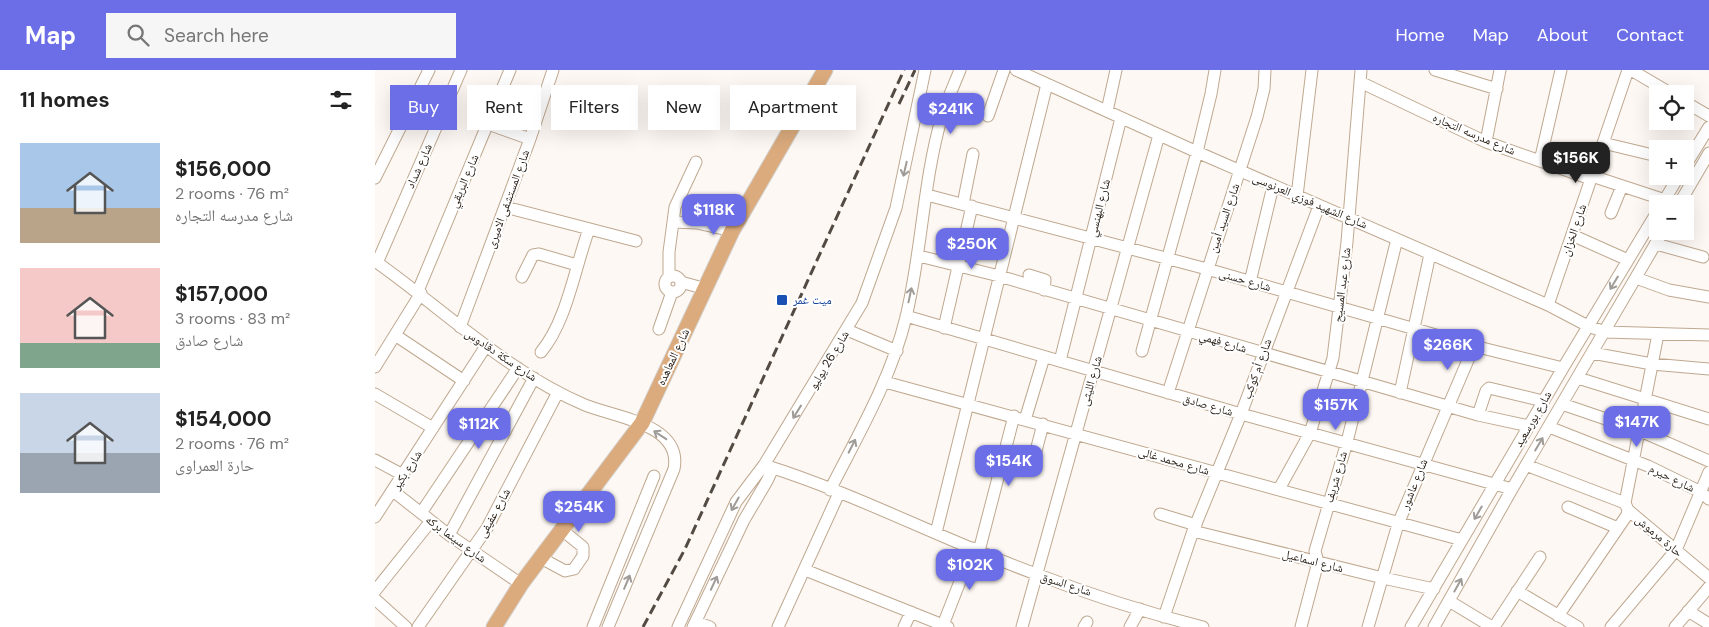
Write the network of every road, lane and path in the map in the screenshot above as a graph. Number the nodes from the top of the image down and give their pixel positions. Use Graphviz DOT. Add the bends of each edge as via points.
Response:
graph roads {
  1 [pos="429,70"];
  2 [pos="461,70"];
  3 [pos="510,70"];
  4 [pos="553,70"];
  5 [pos="825,70"];
  6 [pos="925,70"];
  7 [pos="960,70"];
  8 [pos="1004,70"];
  9 [pos="1016,70"];
  10 [pos="1116,70"];
  11 [pos="1215,70"];
  12 [pos="1265,70"];
  13 [pos="1311,70"];
  14 [pos="1361,70"];
  15 [pos="1435,70"];
  16 [pos="1500,70"];
  17 [pos="1561,70"];
  18 [pos="1630,70"];
  19 [pos="1360,82"];
  20 [pos="1047,84"];
  21 [pos="504,85"];
  22 [pos="1656,85"];
  23 [pos="1497,88"];
  24 [pos="1694,107"];
  25 [pos="1107,111"];
  26 [pos="988,116"];
  27 [pos="1709,116"];
  28 [pos="1121,118"];
  29 [pos="1709,127"];
  30 [pos="486,130"];
  31 [pos="505,130"];
  32 [pos="1159,135"];
  33 [pos="530,139"];
  34 [pos="1486,142"];
  35 [pos="1603,142"];
  36 [pos="1694,151"];
  37 [pos="1197,152"];
  38 [pos="1709,153"];
  39 [pos="973,154"];
  40 [pos="1649,154"];
  41 [pos="1540,161"];
  42 [pos="696,162"];
  43 [pos="1240,171"];
  44 [pos="1592,177"];
  45 [pos="375,178"];
  46 [pos="1273,186"];
  47 [pos="1621,186"];
  48 [pos="927,195"];
  49 [pos="1684,195"];
  50 [pos="1297,196"];
  51 [pos="1649,196"];
  52 [pos="967,205"];
  53 [pos="505,206"];
  54 [pos="1319,206"];
  55 [pos="1611,213"];
  56 [pos="1013,216"];
  57 [pos="1349,218"];
  58 [pos="674,222"];
  59 [pos="1649,225"];
  60 [pos="589,229"];
  61 [pos="732,231"];
  62 [pos="1572,235"];
  63 [pos="1091,238"];
  64 [pos="1397,240"];
  65 [pos="1658,240"];
  66 [pos="636,241"];
  67 [pos="1656,244"];
  68 [pos="1129,248"];
  69 [pos="1430,254"];
  70 [pos="919,256"];
  71 [pos="1703,257"];
  72 [pos="1168,258"];
  73 [pos="1628,260"];
  74 [pos="376,262"];
  75 [pos="577,265"];
  76 [pos="959,266"];
  77 [pos="1207,269"];
  78 [pos="1029,275"];
  79 [pos="999,276"];
  80 [pos="522,277"];
  81 [pos="669,277"];
  82 [pos="1635,278"];
  83 [pos="681,282"];
  84 [pos="1250,282"];
  85 [pos="706,289"];
  86 [pos="1044,290"];
  87 [pos="419,292"];
  88 [pos="672,292"];
  89 [pos="1287,292"];
  90 [pos="1709,297"];
  91 [pos="1077,299"];
  92 [pos="1339,306"];
  93 [pos="1548,306"];
  94 [pos="1111,310"];
  95 [pos="906,316"];
  96 [pos="1377,318"];
  97 [pos="1151,321"];
  98 [pos="460,326"];
  99 [pos="1588,326"];
  100 [pos="945,328"];
  101 [pos="659,329"];
  102 [pos="1414,329"];
  103 [pos="847,330"];
  104 [pos="1187,332"];
  105 [pos="1605,332"];
  106 [pos="1658,334"];
  107 [pos="395,335"];
  108 [pos="1709,335"];
  109 [pos="984,339"];
  110 [pos="486,346"];
  111 [pos="1474,346"];
  112 [pos="897,350"];
  113 [pos="1142,351"];
  114 [pos="541,352"];
  115 [pos="1262,353"];
  116 [pos="1592,353"];
  117 [pos="1043,356"];
  118 [pos="1060,361"];
  119 [pos="1652,364"];
  120 [pos="375,367"];
  121 [pos="518,368"];
  122 [pos="1563,368"];
  123 [pos="1709,369"];
  124 [pos="1093,371"];
  125 [pos="1329,372"];
  126 [pos="533,378"];
  127 [pos="1578,378"];
  128 [pos="463,381"];
  129 [pos="885,382"];
  130 [pos="1362,382"];
  131 [pos="558,392"];
  132 [pos="1168,393"];
  133 [pos="1400,393"];
  134 [pos="375,394"];
  135 [pos="1645,398"];
  136 [pos="1543,401"];
  137 [pos="967,404"];
  138 [pos="1562,404"];
  139 [pos="1447,406"];
  140 [pos="1241,414"];
  141 [pos="1478,415"];
  142 [pos="1013,416"];
  143 [pos="1709,419"];
  144 [pos="1025,420"];
  145 [pos="642,424"];
  146 [pos="1043,424"];
  147 [pos="1529,426"];
  148 [pos="433,428"];
  149 [pos="1549,428"];
  150 [pos="1639,430"];
  151 [pos="1076,433"];
  152 [pos="1310,433"];
  153 [pos="1347,442"];
  154 [pos="1036,451"];
  155 [pos="375,460"];
  156 [pos="1633,460"];
  157 [pos="1709,461"];
  158 [pos="1421,465"];
  159 [pos="1526,465"];
  160 [pos="768,466"];
  161 [pos="1216,472"];
  162 [pos="1709,472"];
  163 [pos="403,475"];
  164 [pos="654,476"];
  165 [pos="1495,483"];
  166 [pos="1279,489"];
  167 [pos="1512,489"];
  168 [pos="393,491"];
  169 [pos="835,492"];
  170 [pos="1705,495"];
  171 [pos="1329,503"];
  172 [pos="1626,506"];
  173 [pos="1568,507"];
  174 [pos="421,513"];
  175 [pos="1161,514"];
  176 [pos="375,517"];
  177 [pos="431,521"];
  178 [pos="636,522"];
  179 [pos="1398,524"];
  180 [pos="651,528"];
  181 [pos="1195,528"];
  182 [pos="1618,528"];
  183 [pos="562,530"];
  184 [pos="936,533"];
  185 [pos="449,535"];
  186 [pos="1462,540"];
  187 [pos="976,550"];
  188 [pos="1676,550"];
  189 [pos="472,551"];
  190 [pos="1540,557"];
  191 [pos="541,558"];
  192 [pos="1318,562"];
  193 [pos="805,570"];
  194 [pos="1036,574"];
  195 [pos="1383,578"];
  196 [pos="1709,578"];
  197 [pos="521,584"];
  198 [pos="1709,586"];
  199 [pos="1434,589"];
  200 [pos="375,591"];
  201 [pos="1517,591"];
  202 [pos="1705,599"];
  203 [pos="375,600"];
  204 [pos="1449,601"];
  205 [pos="1140,609"];
  206 [pos="1688,611"];
  207 [pos="911,612"];
  208 [pos="1559,616"];
  209 [pos="1164,617"];
  210 [pos="695,624"];
  211 [pos="1709,624"];
  212 [pos="945,626"];
  213 [pos="406,627"];
  214 [pos="419,627"];
  215 [pos="494,627"];
  216 [pos="593,627"];
  217 [pos="608,627"];
  218 [pos="678,627"];
  219 [pos="709,627"];
  220 [pos="778,627"];
  221 [pos="904,627"];
  222 [pos="1023,627"];
  223 [pos="1130,627"];
  224 [pos="1203,627"];
  225 [pos="1301,627"];
  226 [pos="1369,627"];
  227 [pos="1411,627"];
  228 [pos="1434,627"];
  229 [pos="1493,627"];
  230 [pos="1578,627"];
  231 [pos="1611,627"];
  232 [pos="1675,627"];
  1 -- 45 [label="street"];
  2 -- 74 [label="street, شارع شداد"];
  3 -- 21 [label="street, شارع البريقي"];
  4 -- 33 [label="street, شارع المستشفى الاميرى"];
  5 -- 61 [label="main road, شارع المعاهده"];
  6 -- 103 [label="street, شارع 26 يوليو, one-way" via="896,208 862,303"];
  7 -- 48 [label="street" via="943,114"];
  8 -- 26 [label="street"];
  9 -- 20 [label="street, شارع الشهيد فوزي العرنوسى"];
  10 -- 25 [label="street"];
  11 -- 37 [label="street"];
  12 -- 43 [label="street, شارع السيد أمين" via="1257,117"];
  13 -- 50 [label="street"];
  14 -- 19 [label="street, شارع عبد المسيح"];
  15 -- 23 [label="street"];
  16 -- 23 [label="street"];
  17 -- 41 [label="street"];
  18 -- 22 [label="street"];
  18 -- 35 [label="street, شارع الخزان"];
  19 -- 34 [label="street, شارع مدرسه التجاره"];
  19 -- 57 [label="street, شارع عبد المسيح"];
  20 -- 25 [label="street, شارع الشهيد فوزي العرنوسى"];
  20 -- 56 [label="street"];
  23 -- 34 [label="street"];
  24 -- 27 [label="street"];
  25 -- 28 [label="street, شارع الشهيد فوزي العرنوسى"];
  28 -- 32 [label="street, شارع الشهيد فوزي العرنوسى"];
  28 -- 63 [label="street, شارع البهنسي"];
  29 -- 36 [label="street"];
  30 -- 87 [label="street, شارع البريقي"];
  31 -- 33 [label="street"];
  32 -- 37 [label="street, شارع الشهيد فوزي العرنوسى"];
  32 -- 68 [label="street, شارع الليثى"];
  33 -- 53 [label="street, شارع المستشفى الاميرى"];
  34 -- 41 [label="street, شارع مدرسه التجاره"];
  35 -- 40 [label="street"];
  35 -- 44 [label="street, شارع الخزان"];
  37 -- 43 [label="street, شارع الشهيد فوزي العرنوسى"];
  37 -- 72 [label="street"];
  38 -- 49 [label="street"];
  39 -- 52 [label="street"];
  41 -- 44 [label="street, شارع مدرسه التجاره"];
  42 -- 58 [label="street" via="677,201"];
  43 -- 46 [label="street, شارع الشهيد فوزي العرنوسى"];
  43 -- 77 [label="street, شارع السيد أمين"];
  44 -- 47 [label="street, شارع مدرسه التجاره"];
  44 -- 62 [label="street, شارع الخزان"];
  46 -- 50 [label="street, شارع الشهيد فوزي العرنوسى"];
  46 -- 84 [label="street"];
  47 -- 51 [label="street, شارع مدرسه التجاره"];
  47 -- 55 [label="street"];
  48 -- 52 [label="street, شارع حسنى"];
  48 -- 70 [label="street"];
  50 -- 54 [label="street, شارع الشهيد فوزي العرنوسى"];
  52 -- 56 [label="street, شارع حسنى"];
  52 -- 76 [label="street"];
  53 -- 60 [label="street"];
  53 -- 98 [label="street, شارع المستشفى الاميرى"];
  54 -- 57 [label="street, شارع الشهيد فوزي العرنوسى"];
  54 -- 89 [label="street, شارع أم كوكب"];
  56 -- 63 [label="street, شارع حسنى"];
  56 -- 79 [label="street"];
  57 -- 64 [label="street, شارع الشهيد فوزي العرنوسى"];
  57 -- 92 [label="street, شارع عبد المسيح"];
  58 -- 61 [label="street" via="697,223"];
  58 -- 81 [label="street" via="668,260"];
  59 -- 73 [label="street, شارع بورسعيد"];
  60 -- 66 [label="street"];
  60 -- 75 [label="street"];
  61 -- 85 [label="main road, شارع المعاهده"];
  62 -- 73 [label="street"];
  62 -- 93 [label="street, شارع الخزان"];
  63 -- 68 [label="street, شارع حسنى"];
  63 -- 91 [label="street, شارع البهنسي"];
  64 -- 69 [label="street, شارع الشهيد فوزي العرنوسى"];
  64 -- 96 [label="street, شارع شريف"];
  65 -- 67 [label="street, شارع بورسعيد"];
  67 -- 71 [label="street"];
  67 -- 82 [label="street, شارع بورسعيد"];
  68 -- 72 [label="street, شارع حسنى"];
  68 -- 94 [label="street, شارع الليثى"];
  69 -- 93 [label="street, شارع الشهيد فوزي العرنوسى"];
  69 -- 102 [label="street"];
  70 -- 76 [label="street, شارع فهمي"];
  95 -- 70 [label="street, one-way"];
  72 -- 77 [label="street, شارع حسنى"];
  72 -- 97 [label="street"];
  73 -- 99 [label="street, شارع بورسعيد, one-way"];
  74 -- 87 [label="street, شارع سكة دقادوس"];
  75 -- 80 [label="street" via="533,255"];
  75 -- 114 [label="street" via="554,334"];
  76 -- 79 [label="street, شارع فهمي"];
  76 -- 100 [label="street"];
  77 -- 84 [label="street, شارع حسنى"];
  77 -- 104 [label="street, شارع السيد أمين"];
  78 -- 86 [label="street" via="1045,280"];
  79 -- 86 [label="street, شارع فهمي"];
  79 -- 109 [label="street"];
  81 -- 83 [label="street" via="676,276"];
  81 -- 88 [label="street" via="665,285"];
  82 -- 90 [label="street" via="1669,290"];
  82 -- 105 [label="street, شارع بورسعيد"];
  83 -- 85 [label="street"];
  83 -- 88 [label="street" via="680,288"];
  84 -- 89 [label="street, شارع حسنى"];
  85 -- 145 [label="main road, شارع المعاهده"];
  86 -- 91 [label="street, شارع فهمي"];
  87 -- 98 [label="street, شارع سكة دقادوس"];
  87 -- 107 [label="street, شارع البريقي"];
  88 -- 101 [label="street"];
  89 -- 92 [label="street, شارع حسنى"];
  89 -- 115 [label="street, شارع أم كوكب"];
  91 -- 94 [label="street, شارع فهمي"];
  91 -- 118 [label="street, شارع البهنسي"];
  92 -- 96 [label="street, شارع حسنى"];
  92 -- 125 [label="street, شارع عبد المسيح"];
  93 -- 99 [label="street, شارع الشهيد فوزي العرنوسى"];
  94 -- 97 [label="street, شارع فهمي"];
  94 -- 124 [label="street, شارع الليثى"];
  95 -- 100 [label="street, شارع صادق"];
  95 -- 112 [label="street"];
  96 -- 102 [label="street, شارع حسنى"];
  96 -- 130 [label="street, شارع شريف"];
  97 -- 104 [label="street, شارع فهمي"];
  97 -- 113 [label="street"];
  98 -- 110 [label="street, شارع سكة دقادوس"];
  99 -- 105 [label="street, شارع الشهيد فوزي العرنوسى"];
  99 -- 122 [label="street, شارع بورسعيد"];
  100 -- 109 [label="street, شارع صادق"];
  102 -- 111 [label="street, شارع حسنى"];
  102 -- 133 [label="street"];
  103 -- 112 [label="street"];
  103 -- 160 [label="street, شارع 26 يوليو, one-way"];
  104 -- 115 [label="street, شارع فهمي"];
  104 -- 132 [label="street, شارع السيد أمين"];
  105 -- 106 [label="street, شارع الشهيد فوزي العرنوسى"];
  105 -- 116 [label="street, شارع بورسعيد"];
  106 -- 108 [label="street, شارع الشهيد فوزي العرنوسى"];
  106 -- 119 [label="street"];
  107 -- 120 [label="street, شارع البريقي"];
  107 -- 128 [label="street"];
  109 -- 117 [label="street, شارع صادق"];
  109 -- 137 [label="street"];
  110 -- 121 [label="street, شارع سكة دقادوس"];
  110 -- 128 [label="street, شارع بكير"];
  111 -- 122 [label="street, شارع حسنى"];
  111 -- 139 [label="street, شارع عاشور"];
  112 -- 129 [label="street"];
  115 -- 125 [label="street, شارع فهمي"];
  115 -- 140 [label="street, شارع أم كوكب"];
  116 -- 119 [label="street"];
  116 -- 127 [label="street, شارع بورسعيد"];
  117 -- 118 [label="street, شارع صادق"];
  117 -- 144 [label="street"];
  118 -- 124 [label="street, شارع صادق"];
  119 -- 123 [label="street"];
  119 -- 135 [label="street"];
  121 -- 126 [label="street, شارع سكة دقادوس"];
  121 -- 174 [label="street"];
  122 -- 136 [label="street, شارع بورسعيد"];
  124 -- 132 [label="street, شارع صادق"];
  124 -- 151 [label="street, شارع الليثى"];
  125 -- 130 [label="street, شارع فهمي"];
  125 -- 152 [label="street, شارع عبد المسيح"];
  126 -- 131 [label="street, شارع سكة دقادوس"];
  126 -- 185 [label="street"];
  127 -- 135 [label="street"];
  127 -- 138 [label="street, شارع بورسعيد"];
  128 -- 148 [label="street, شارع بكير"];
  129 -- 137 [label="street, شارع محمد غالى"];
  169 -- 129 [label="street, one-way"];
  130 -- 133 [label="street, شارع فهمي"];
  130 -- 153 [label="street, شارع شريف"];
  131 -- 145 [label="street, شارع سكة دقادوس" via="585,405"];
  131 -- 189 [label="street, شارع عفيفى"];
  132 -- 140 [label="street, شارع صادق"];
  133 -- 139 [label="street, شارع فهمي"];
  134 -- 148 [label="street"];
  135 -- 143 [label="street"];
  135 -- 150 [label="street"];
  136 -- 141 [label="street" via="1489,388"];
  136 -- 147 [label="street, شارع بورسعيد"];
  137 -- 142 [label="street, شارع محمد غالى"];
  137 -- 184 [label="street"];
  138 -- 149 [label="street, شارع بورسعيد"];
  138 -- 150 [label="street"];
  139 -- 141 [label="street, شارع فهمي"];
  139 -- 158 [label="street, شارع عاشور"];
  140 -- 152 [label="street, شارع صادق"];
  140 -- 161 [label="street, شارع أم كوكب"];
  141 -- 147 [label="street, شارع فهمي"];
  142 -- 144 [label="street, شارع محمد غالى"];
  142 -- 187 [label="street"];
  144 -- 146 [label="street, شارع محمد غالى"];
  180 -- 145 [label="street, شارع سكة دقادوس, one-way" via="674,469 675,458 668,440"];
  145 -- 183 [label="main road, شارع المعاهده"];
  146 -- 151 [label="street, شارع محمد غالى"];
  146 -- 154 [label="street"];
  147 -- 165 [label="street, شارع بورسعيد"];
  148 -- 163 [label="street, شارع بكير"];
  149 -- 156 [label="street, شارع حيرم"];
  159 -- 149 [label="street, شارع بورسعيد, one-way"];
  150 -- 156 [label="street"];
  150 -- 157 [label="street"];
  151 -- 161 [label="street, شارع محمد غالى"];
  151 -- 194 [label="street, شارع الليثى"];
  152 -- 153 [label="street, شارع صادق"];
  152 -- 166 [label="street, شارع عبد المسيح"];
  153 -- 158 [label="street, شارع صادق"];
  153 -- 171 [label="street, شارع شريف"];
  155 -- 163 [label="street"];
  156 -- 170 [label="street, شارع حيرم"];
  156 -- 172 [label="street"];
  158 -- 165 [label="street, شارع صادق"];
  158 -- 179 [label="street, شارع عاشور"];
  159 -- 167 [label="street, شارع بورسعيد"];
  159 -- 172 [label="street, حارة مرموش"];
  160 -- 169 [label="street, شارع السوق"];
  210 -- 160 [label="street, شارع 26 يوليو, one-way" via="744,520 767,481"];
  160 -- 218 [label="street, شارع 26 يوليو, one-way" via="736,502"];
  161 -- 166 [label="street, شارع محمد غالى"];
  161 -- 181 [label="street, شارع أم كوكب"];
  162 -- 170 [label="street"];
  163 -- 168 [label="street, شارع بكير"];
  164 -- 178 [label="street"];
  165 -- 167 [label="street, شارع صادق"];
  165 -- 186 [label="street, شارع بورسعيد, one-way"];
  166 -- 171 [label="street, شارع محمد غالى"];
  204 -- 167 [label="street, شارع بورسعيد, one-way"];
  168 -- 174 [label="street, شارع سينما بركه"];
  168 -- 176 [label="street, شارع بكير"];
  169 -- 184 [label="street, شارع السوق"];
  169 -- 193 [label="street"];
  170 -- 188 [label="street"];
  171 -- 179 [label="street, شارع محمد غالى"];
  171 -- 192 [label="street, شارع شريف" via="1315,551"];
  172 -- 182 [label="street" via="1627,516"];
  172 -- 188 [label="street, حارة مرموش"];
  173 -- 182 [label="street"];
  174 -- 177 [label="street, شارع سينما بركه"];
  175 -- 181 [label="street, شارع اسماعيل"];
  177 -- 185 [label="street, شارع سينما بركه"];
  177 -- 200 [label="street"];
  178 -- 180 [label="street"];
  178 -- 216 [label="street"];
  179 -- 186 [label="street, شارع محمد غالى"];
  179 -- 195 [label="street, شارع عاشور"];
  217 -- 180 [label="street, شارع سكة دقادوس, one-way"];
  181 -- 192 [label="street, شارع اسماعيل"];
  181 -- 209 [label="street, شارع أم كوكب"];
  182 -- 208 [label="street"];
  183 -- 191 [label="main road, شارع المعاهده"];
  183 -- 191 [label="street" via="583,547 583,556 574,569 565,571"];
  184 -- 187 [label="street, شارع السوق"];
  185 -- 189 [label="street, شارع سينما بركه"];
  186 -- 199 [label="street, شارع بورسعيد"];
  187 -- 194 [label="street, شارع السوق"];
  187 -- 212 [label="street"];
  188 -- 196 [label="street, حارة مرموش"];
  188 -- 231 [label="street"];
  189 -- 197 [label="street, شارع سينما بركه"];
  189 -- 214 [label="street, شارع عفيفى"];
  190 -- 201 [label="street"];
  191 -- 197 [label="main road, شارع المعاهده"];
  192 -- 195 [label="street, شارع اسماعيل"];
  192 -- 225 [label="street, شارع شريف"];
  193 -- 207 [label="street"];
  193 -- 220 [label="street"];
  194 -- 205 [label="street, شارع السوق"];
  194 -- 222 [label="street, شارع الليثى"];
  195 -- 199 [label="street, شارع اسماعيل"];
  195 -- 226 [label="street, شارع عاشور"];
  197 -- 215 [label="main road, شارع المعاهده"];
  198 -- 202 [label="street"];
  199 -- 227 [label="street, شارع بورسعيد"];
  201 -- 208 [label="street"];
  201 -- 229 [label="street"];
  202 -- 206 [label="street"];
  203 -- 213 [label="street"];
  204 -- 228 [label="street, شارع بورسعيد"];
  204 -- 229 [label="street"];
  205 -- 209 [label="street, شارع السوق"];
  205 -- 223 [label="street"];
  206 -- 211 [label="street"];
  206 -- 232 [label="street"];
  207 -- 212 [label="street"];
  207 -- 221 [label="street"];
  208 -- 230 [label="street"];
  209 -- 224 [label="street, شارع السوق"];
  210 -- 219 [label="street"];
}
